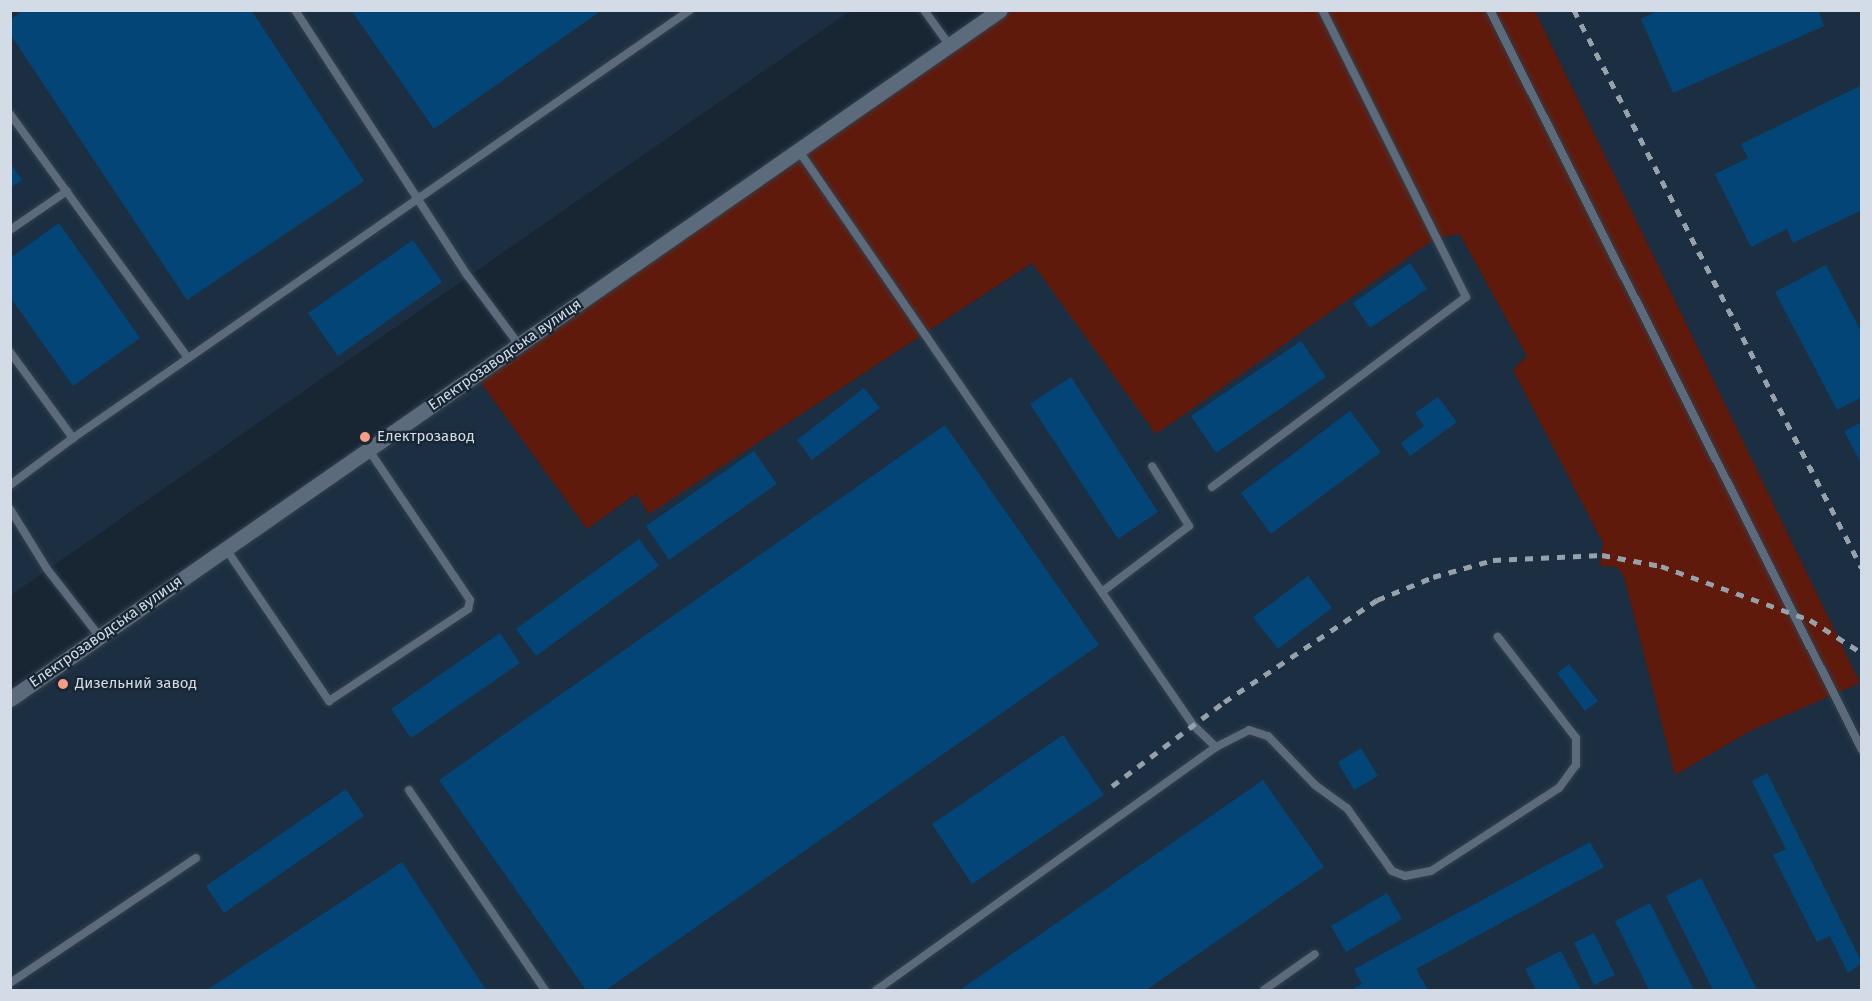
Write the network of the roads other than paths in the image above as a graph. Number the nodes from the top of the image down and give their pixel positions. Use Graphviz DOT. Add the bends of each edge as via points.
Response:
graph roads {
  1 [pos="295,10"];
  2 [pos="690,10"];
  3 [pos="924,10"];
  4 [pos="1000,10"];
  5 [pos="1322,10"];
  6 [pos="1490,10"];
  7 [pos="950,46"];
  8 [pos="10,114"];
  9 [pos="799,151"];
  10 [pos="67,191"];
  11 [pos="419,196"];
  12 [pos="10,230"];
  13 [pos="519,345"];
  14 [pos="10,352"];
  15 [pos="188,358"];
  16 [pos="73,438"];
  17 [pos="369,450"];
  18 [pos="1152,466"];
  19 [pos="10,485"];
  20 [pos="1212,487"];
  21 [pos="10,509"];
  22 [pos="226,549"];
  23 [pos="1103,591"];
  24 [pos="100,637"];
  25 [pos="1498,637"];
  26 [pos="10,699"];
  27 [pos="1216,747"];
  28 [pos="1862,750"];
  29 [pos="410,790"];
  30 [pos="196,858"];
  31 [pos="1315,954"];
  32 [pos="10,983"];
  33 [pos="545,990"];
  34 [pos="876,990"];
  35 [pos="1264,990"];
  1 -- 11 [label="lane"];
  2 -- 11 [label="lane"];
  3 -- 7 [label="lane"];
  4 -- 7 [label="main road, Електрозаводська вулиця"];
  5 -- 20 [label="lane" via="1467,297"];
  6 -- 28 [label="lane" via="1797,614"];
  7 -- 9 [label="main road, Електрозаводська вулиця"];
  8 -- 10 [label="lane"];
  9 -- 13 [label="main road, Електрозаводська вулиця"];
  9 -- 23 [label="lane"];
  10 -- 12 [label="lane"];
  10 -- 15 [label="lane"];
  11 -- 13 [label="lane" via="468,276"];
  11 -- 15 [label="lane"];
  13 -- 17 [label="main road, Електрозаводська вулиця"];
  14 -- 16 [label="lane"];
  15 -- 16 [label="lane"];
  16 -- 19 [label="lane"];
  17 -- 22 [label="main road, Електрозаводська вулиця"];
  17 -- 22 [label="lane" via="470,600 468,609 329,701"];
  18 -- 23 [label="lane" via="1189,526"];
  21 -- 24 [label="lane" via="47,569"];
  22 -- 24 [label="main road, Електрозаводська вулиця"];
  23 -- 27 [label="lane" via="1193,725"];
  24 -- 26 [label="main road, Електрозаводська вулиця"];
  25 -- 27 [label="lane" via="1576,738 1576,765 1559,788 1431,871 1405,876 1392,872 1347,808 1308,778 1268,736 1249,730"];
  27 -- 34 [label="lane"];
  29 -- 33 [label="lane"];
  30 -- 32 [label="lane"];
  31 -- 35 [label="lane"];
}
